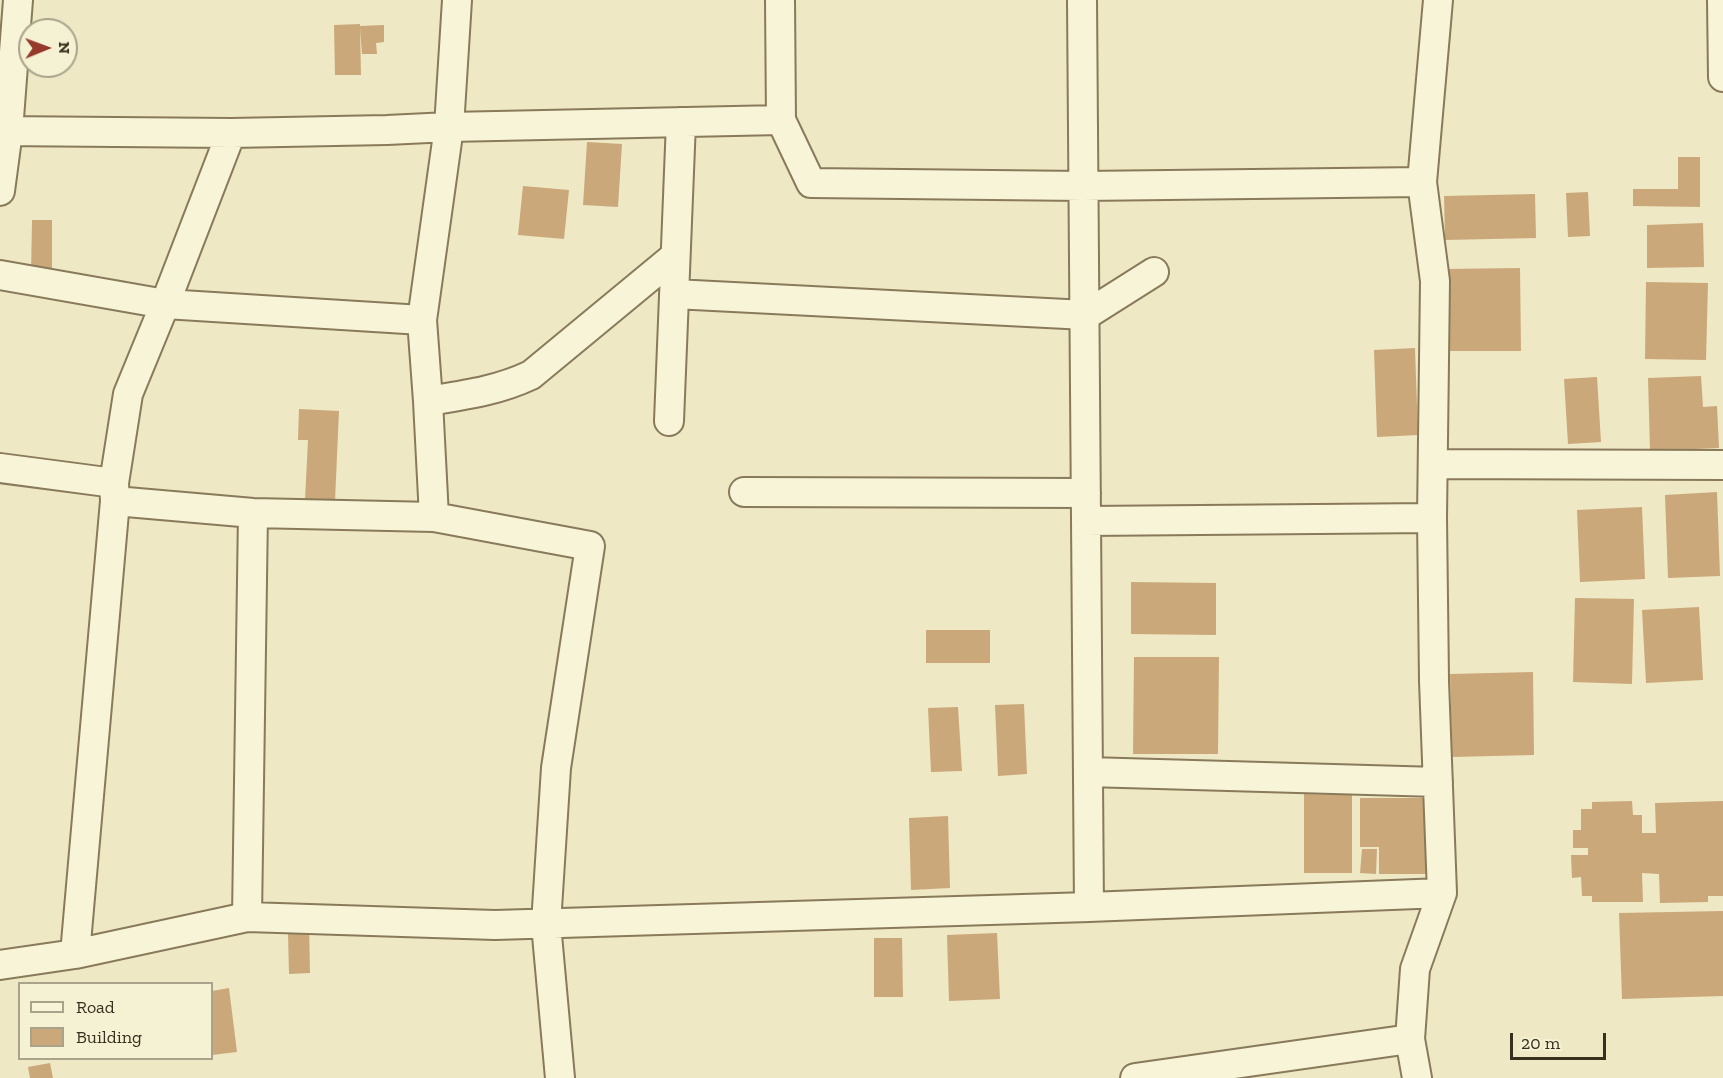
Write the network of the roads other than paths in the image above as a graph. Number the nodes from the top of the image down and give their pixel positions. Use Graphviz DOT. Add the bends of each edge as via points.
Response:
graph roads {
  1 [pos="18,0"];
  2 [pos="457,0"];
  3 [pos="780,0"];
  4 [pos="1082,0"];
  5 [pos="1438,0"];
  6 [pos="1722,0"];
  7 [pos="1723,77"];
  8 [pos="781,120"];
  9 [pos="681,122"];
  10 [pos="449,127"];
  11 [pos="4,131"];
  12 [pos="231,133"];
  13 [pos="1422,182"];
  14 [pos="1083,186"];
  15 [pos="0,191"];
  16 [pos="675,256"];
  17 [pos="1154,272"];
  18 [pos="0,275"];
  19 [pos="674,294"];
  20 [pos="165,304"];
  21 [pos="1084,315"];
  22 [pos="422,320"];
  23 [pos="428,401"];
  24 [pos="669,421"];
  25 [pos="1433,464"];
  26 [pos="1723,465"];
  27 [pos="0,468"];
  28 [pos="115,492"];
  29 [pos="744,492"];
  30 [pos="1086,507"];
  31 [pos="253,513"];
  32 [pos="434,517"];
  33 [pos="1432,518"];
  34 [pos="1088,772"];
  35 [pos="1438,782"];
  36 [pos="1442,893"];
  37 [pos="1089,907"];
  38 [pos="247,917"];
  39 [pos="546,924"];
  40 [pos="75,954"];
  41 [pos="0,965"];
  42 [pos="1410,1039"];
  43 [pos="560,1078"];
  44 [pos="1135,1078"];
  45 [pos="1417,1078"];
  1 -- 11 [label="street"];
  2 -- 10 [label="street"];
  3 -- 8 [label="street"];
  4 -- 14 [label="street"];
  5 -- 13 [label="street"];
  6 -- 7 [label="street"];
  8 -- 9 [label="street"];
  8 -- 14 [label="street" via="811,183"];
  9 -- 10 [label="street"];
  9 -- 16 [label="street"];
  10 -- 12 [label="street"];
  10 -- 22 [label="street"];
  11 -- 12 [label="street"];
  11 -- 15 [label="street"];
  12 -- 20 [label="street"];
  13 -- 14 [label="street"];
  13 -- 25 [label="street" via="1436,281"];
  14 -- 21 [label="street"];
  16 -- 19 [label="street"];
  16 -- 23 [label="street" via="531,375 490,391"];
  17 -- 21 [label="street"];
  18 -- 20 [label="street"];
  19 -- 21 [label="street"];
  19 -- 24 [label="street"];
  20 -- 22 [label="street"];
  20 -- 28 [label="street" via="128,394"];
  21 -- 30 [label="street"];
  22 -- 23 [label="street"];
  23 -- 32 [label="street"];
  25 -- 26 [label="street"];
  25 -- 33 [label="street"];
  27 -- 28 [label="street"];
  28 -- 31 [label="street"];
  28 -- 40 [label="street"];
  29 -- 30 [label="street"];
  30 -- 33 [label="street"];
  30 -- 34 [label="street"];
  31 -- 32 [label="street"];
  31 -- 38 [label="street"];
  32 -- 39 [label="street" via="590,546 556,768"];
  33 -- 35 [label="street"];
  34 -- 35 [label="street"];
  34 -- 37 [label="street"];
  35 -- 36 [label="street"];
  36 -- 37 [label="street"];
  36 -- 42 [label="street" via="1415,969"];
  37 -- 39 [label="street"];
  38 -- 39 [label="street" via="495,926"];
  38 -- 40 [label="street"];
  39 -- 43 [label="street"];
  40 -- 41 [label="street"];
  42 -- 44 [label="street"];
  42 -- 45 [label="street"];
}
